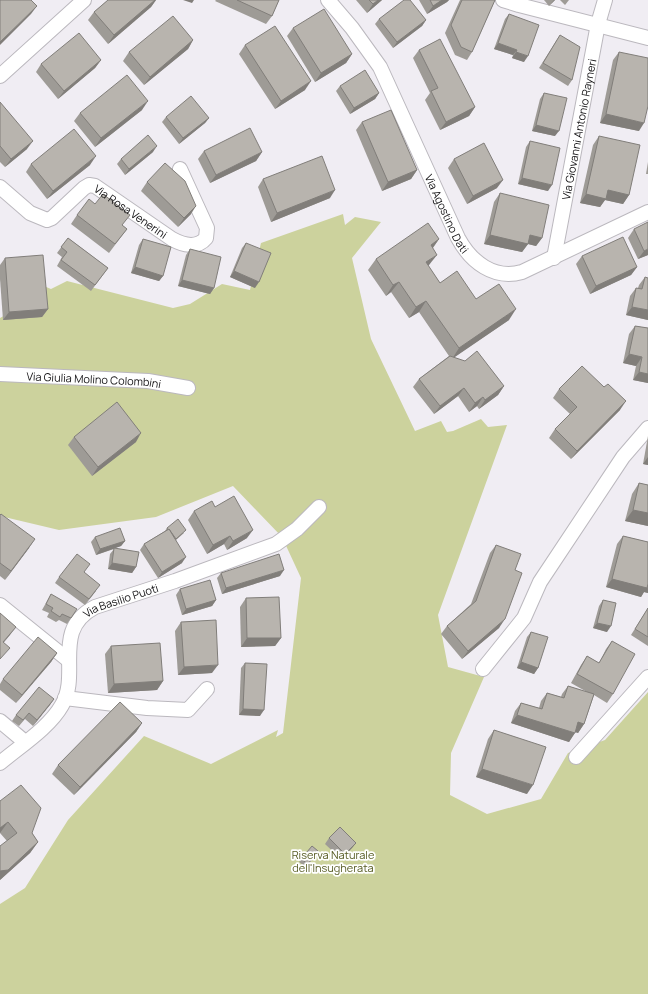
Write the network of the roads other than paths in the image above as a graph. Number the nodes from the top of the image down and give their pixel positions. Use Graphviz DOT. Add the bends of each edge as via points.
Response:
graph roads {
  1 [pos="84,0"];
  2 [pos="328,0"];
  3 [pos="504,0"];
  4 [pos="604,0"];
  5 [pos="598,24"];
  6 [pos="648,38"];
  7 [pos="0,76"];
  8 [pos="180,169"];
  9 [pos="0,187"];
  10 [pos="648,212"];
  11 [pos="554,258"];
  12 [pos="0,374"];
  13 [pos="188,388"];
  14 [pos="648,428"];
  15 [pos="319,507"];
  16 [pos="0,606"];
  17 [pos="67,659"];
  18 [pos="483,669"];
  19 [pos="648,677"];
  20 [pos="207,689"];
  21 [pos="65,698"];
  22 [pos="0,721"];
  23 [pos="25,742"];
  24 [pos="576,757"];
  25 [pos="0,763"];
  1 -- 7 [label="street"];
  2 -- 11 [label="street, Via Agostino Dati" via="380,67 458,238 470,256 483,267 508,275 522,272"];
  3 -- 5 [label="street" via="519,6"];
  4 -- 5 [label="street, Via Giovanni Antonio Rayneri"];
  5 -- 6 [label="street"];
  5 -- 11 [label="street, Via Giovanni Antonio Rayneri"];
  8 -- 9 [label="street, Via Rosa Venerini" via="207,228 206,238 202,243 195,245 172,239 95,186 84,188 47,220 30,213"];
  10 -- 11 [label="street, Via Agostino Dati"];
  12 -- 13 [label="street, Via Giulia Molino Colombini" via="148,381"];
  14 -- 18 [label="street" via="623,457 540,582 524,618"];
  15 -- 17 [label="street, Via Basilio Puoti" via="293,533 276,544 86,612 74,629"];
  16 -- 17 [label="street"];
  17 -- 21 [label="street, Via Basilio Puoti" via="69,682"];
  19 -- 24 [label="street"];
  20 -- 21 [label="street" via="188,710"];
  21 -- 23 [label="street, Via Basilio Puoti" via="56,713 36,735"];
  22 -- 23 [label="street"];
  23 -- 25 [label="street, Via Basilio Puoti"];
}
